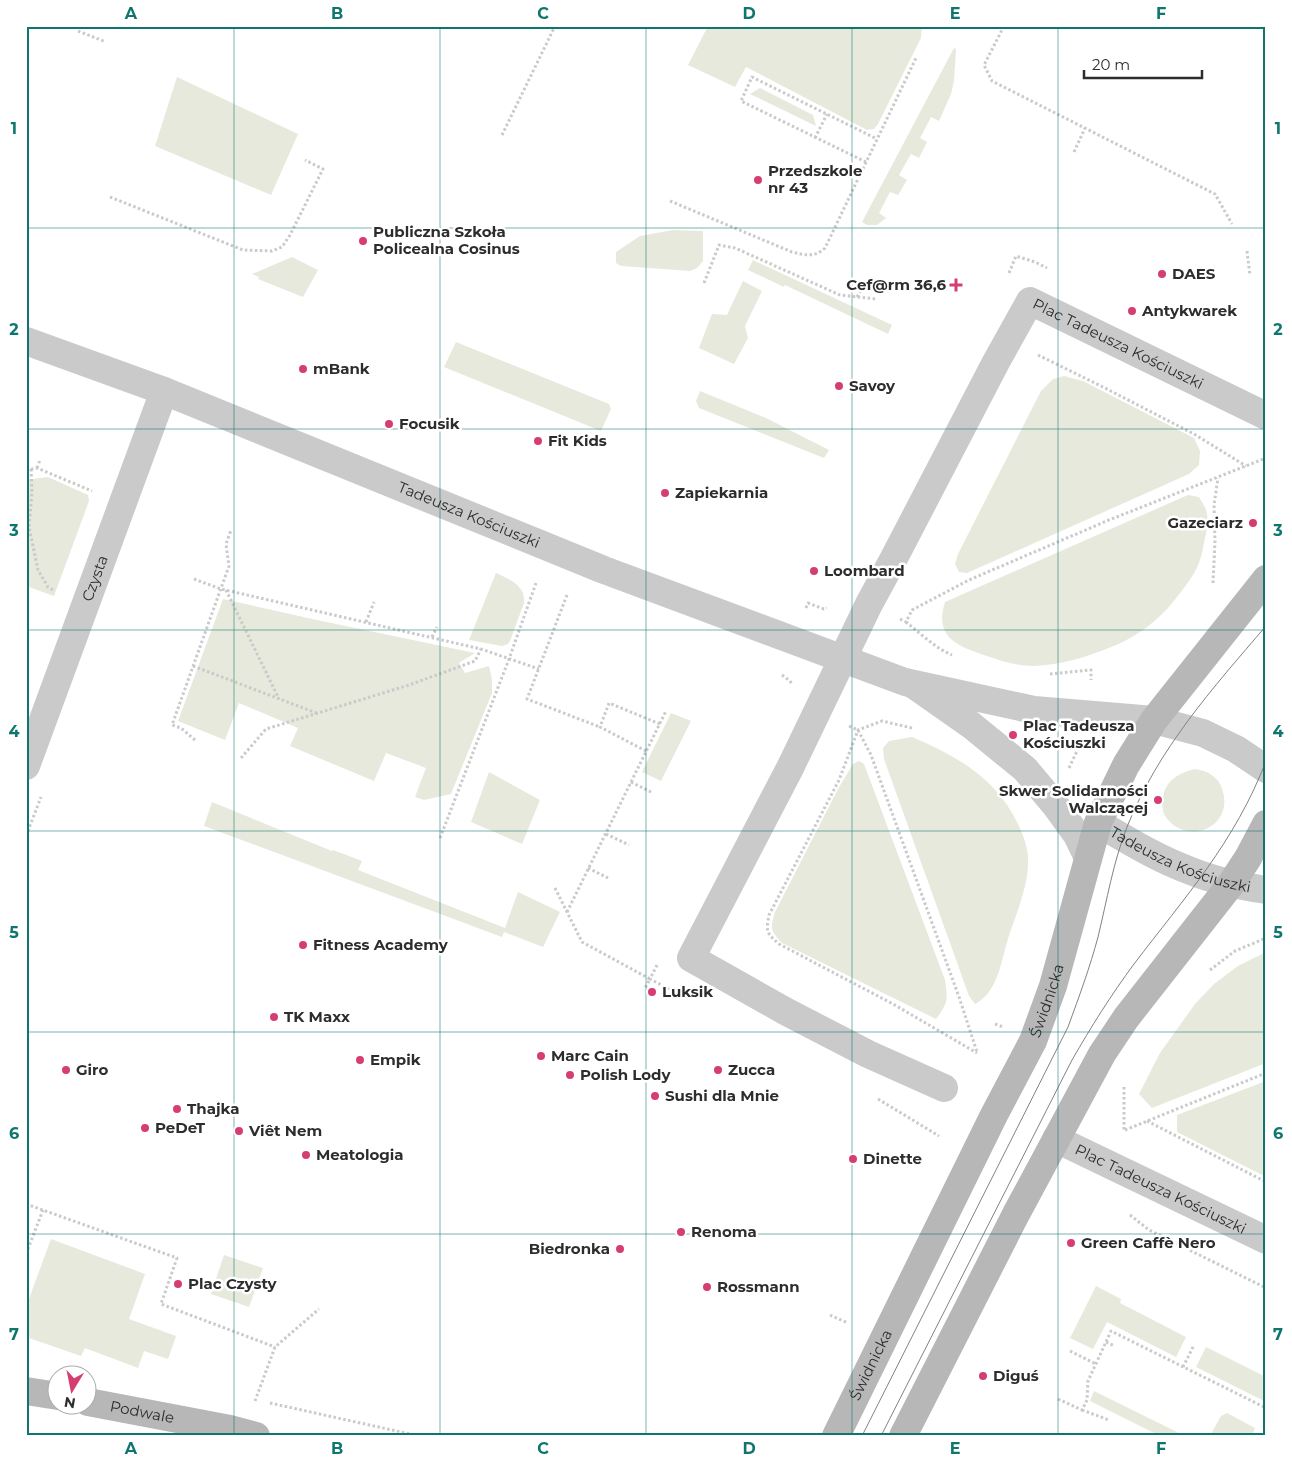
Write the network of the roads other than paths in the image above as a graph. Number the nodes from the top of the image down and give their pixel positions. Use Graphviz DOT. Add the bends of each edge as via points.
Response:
graph roads {
  1 [pos="26,340"];
  2 [pos="164,391"];
  3 [pos="1266,416"];
  4 [pos="1266,579"];
  5 [pos="843,658"];
  6 [pos="914,685"];
  7 [pos="1154,720"];
  8 [pos="26,766"];
  9 [pos="1266,769"];
  10 [pos="1098,823"];
  11 [pos="1266,824"];
  12 [pos="1088,858"];
  13 [pos="1231,884"];
  14 [pos="1266,890"];
  15 [pos="944,1088"];
  16 [pos="1056,1139"];
  17 [pos="1266,1240"];
  18 [pos="26,1391"];
  19 [pos="48,1394"];
  20 [pos="98,1404"];
  21 [pos="256,1436"];
  22 [pos="836,1436"];
  23 [pos="903,1436"];
  1 -- 2 [label="street, Tadeusza Kościuszki"];
  2 -- 5 [label="street, Tadeusza Kościuszki" via="604,570"];
  2 -- 8 [label="street, Czysta"];
  3 -- 5 [label="street, Plac Tadeusza Kościuszki" via="1030,301 868,604"];
  4 -- 7 [label="main road, Świdnicka"];
  5 -- 6 [label="street, Tadeusza Kościuszki"];
  5 -- 15 [label="street, Plac Tadeusza Kościuszki" via="691,958 868,1054"];
  6 -- 7 [label="street, Tadeusza Kościuszki" via="1034,710"];
  6 -- 12 [label="street, Tadeusza Kościuszki" via="972,725 1025,769 1077,835"];
  7 -- 9 [label="street, Tadeusza Kościuszki" via="1210,736"];
  7 -- 10 [label="main road, Świdnicka" via="1126,765"];
  10 -- 12 [label="main road, Świdnicka"];
  10 -- 13 [label="street, Tadeusza Kościuszki" via="1157,857"];
  11 -- 13 [label="main road"];
  12 -- 22 [label="main road, Świdnicka" via="1053,986 1033,1041"];
  13 -- 14 [label="street, Tadeusza Kościuszki"];
  13 -- 16 [label="main road" via="1126,1018 1102,1054"];
  16 -- 17 [label="street, Plac Tadeusza Kościuszki"];
  16 -- 23 [label="main road"];
  18 -- 19 [label="main road"];
  20 -- 21 [label="main road, Podwale"];
}
